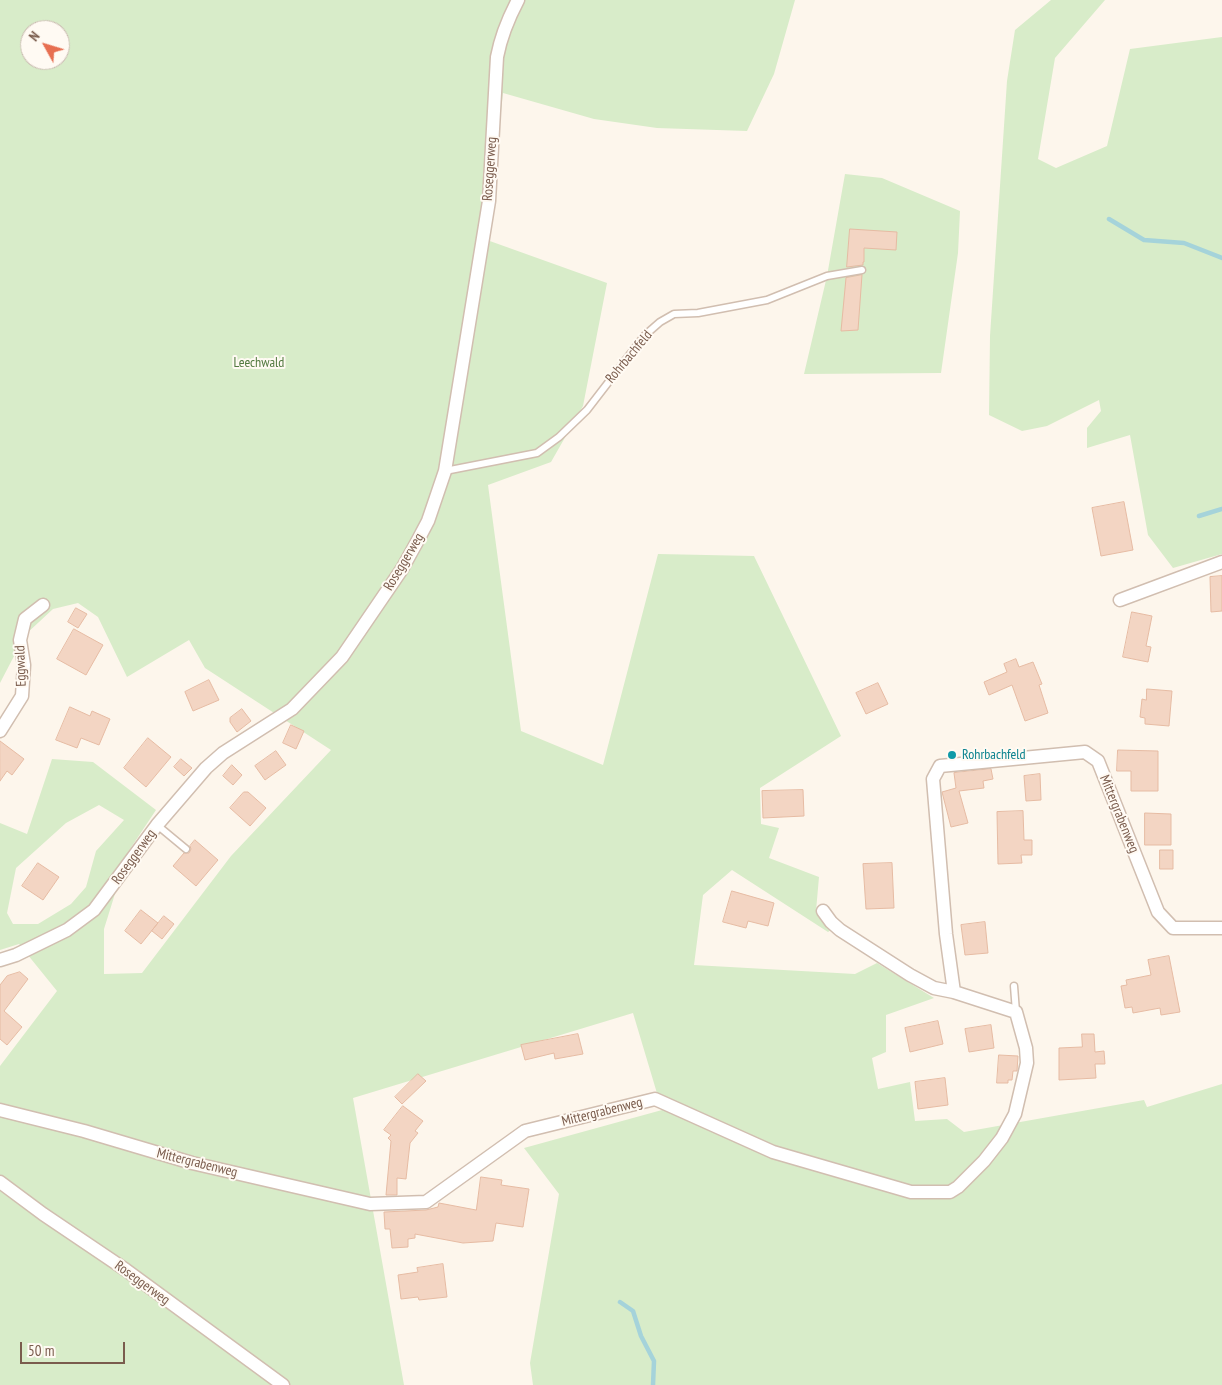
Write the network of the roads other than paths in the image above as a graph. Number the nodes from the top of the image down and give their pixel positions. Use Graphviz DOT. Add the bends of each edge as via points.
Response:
graph roads {
  1 [pos="518,0"];
  2 [pos="862,270"];
  3 [pos="445,471"];
  4 [pos="1222,562"];
  5 [pos="1120,600"];
  6 [pos="43,606"];
  7 [pos="0,731"];
  8 [pos="157,825"];
  9 [pos="186,849"];
  10 [pos="822,911"];
  11 [pos="1222,928"];
  12 [pos="0,960"];
  13 [pos="1014,986"];
  14 [pos="954,992"];
  15 [pos="1016,1012"];
  16 [pos="0,1110"];
  17 [pos="0,1182"];
  18 [pos="283,1385"];
  1 -- 3 [label="street, Roseggerweg" via="500,39 488,201"];
  2 -- 3 [label="lane, Rohrbachfeld" via="827,276 767,300 698,313 674,314 644,336 587,410 537,453"];
  3 -- 8 [label="street, Roseggerweg" via="428,521 402,569 342,657 292,708 206,768"];
  4 -- 5 [label="street"];
  6 -- 7 [label="street, Eggwald" via="25,619 20,640 24,665 22,696"];
  8 -- 9 [label="lane"];
  8 -- 12 [label="street, Roseggerweg" via="94,910 67,930"];
  10 -- 14 [label="street" via="840,930 910,975 934,988"];
  11 -- 14 [label="street, Mittergrabenweg" via="1173,928 1158,912 1098,761 1085,752 940,766 933,779"];
  13 -- 15 [label="lane"];
  14 -- 15 [label="street"];
  15 -- 16 [label="street, Mittergrabenweg" via="1028,1063 1015,1114 984,1161 950,1192 910,1192 774,1152 655,1099 525,1131 426,1202 370,1204 192,1163"];
  17 -- 18 [label="street, Roseggerweg"];
}
